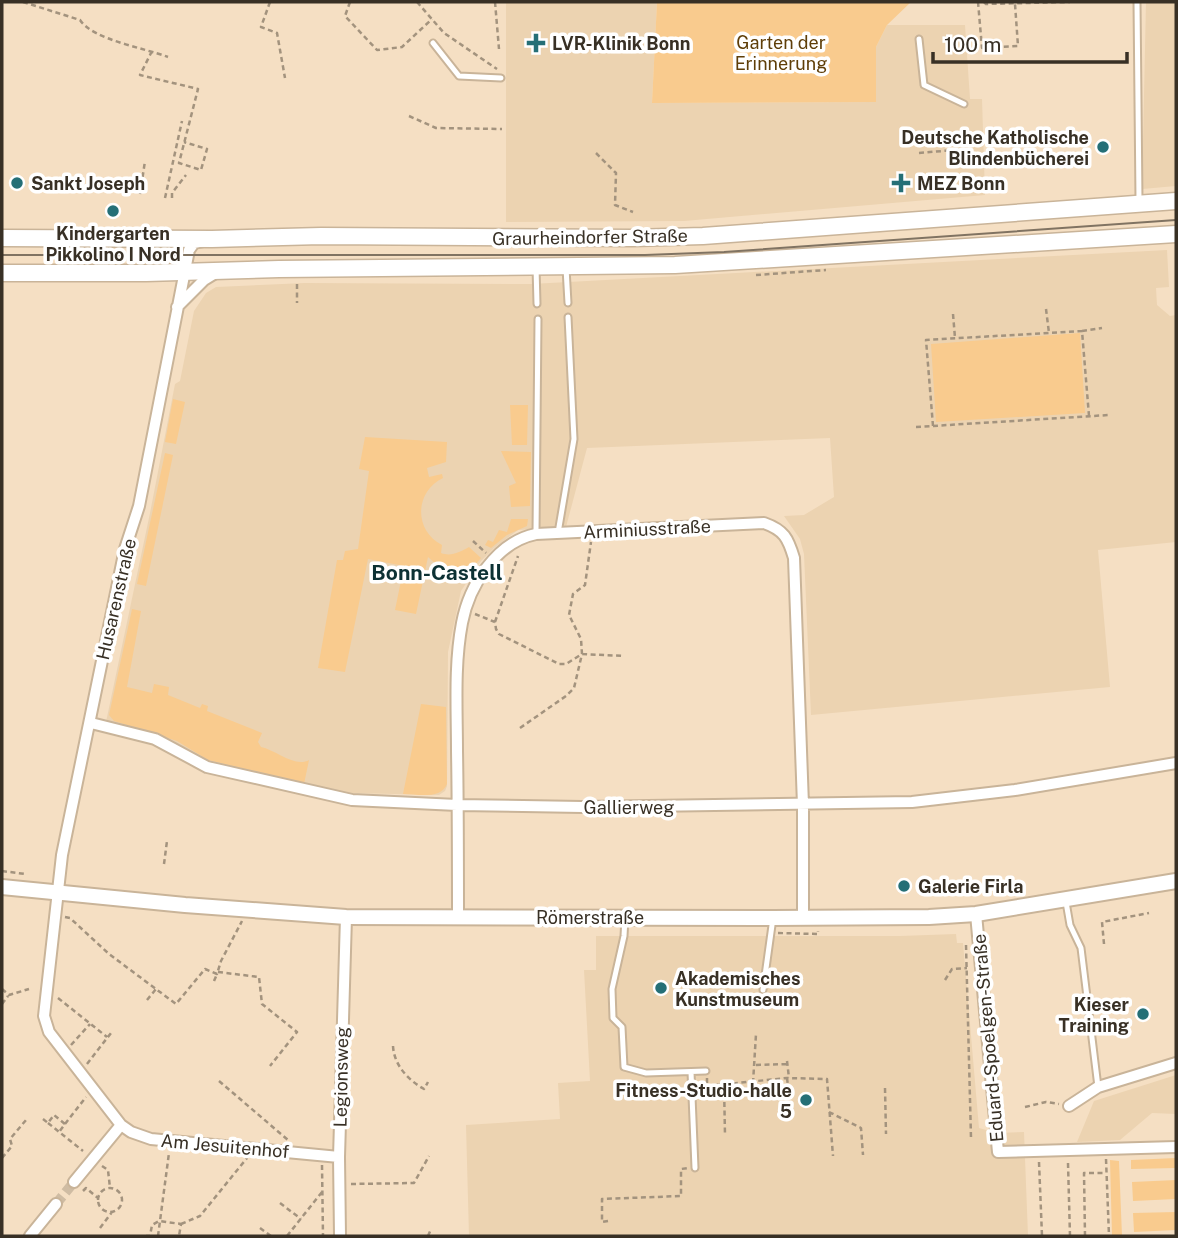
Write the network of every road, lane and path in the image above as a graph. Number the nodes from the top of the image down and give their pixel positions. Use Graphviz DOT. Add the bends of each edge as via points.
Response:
graph roads {
  1 [pos="23,2"];
  2 [pos="271,2"];
  3 [pos="350,2"];
  4 [pos="417,2"];
  5 [pos="495,2"];
  6 [pos="978,2"];
  7 [pos="984,2"];
  8 [pos="1068,2"];
  9 [pos="1137,2"];
  10 [pos="1015,4"];
  11 [pos="432,19"];
  12 [pos="919,39"];
  13 [pos="433,43"];
  14 [pos="499,49"];
  15 [pos="152,51"];
  16 [pos="168,57"];
  17 [pos="500,71"];
  18 [pos="285,78"];
  19 [pos="501,78"];
  20 [pos="964,104"];
  21 [pos="410,116"];
  22 [pos="183,121"];
  23 [pos="502,129"];
  24 [pos="184,142"];
  25 [pos="966,149"];
  26 [pos="596,153"];
  27 [pos="919,153"];
  28 [pos="145,161"];
  29 [pos="186,175"];
  30 [pos="140,194"];
  31 [pos="165,198"];
  32 [pos="172,198"];
  33 [pos="1176,201"];
  34 [pos="1139,203"];
  35 [pos="633,212"];
  36 [pos="1176,234"];
  37 [pos="2,238"];
  38 [pos="171,238"];
  39 [pos="212,239"];
  40 [pos="189,250"];
  41 [pos="565,266"];
  42 [pos="536,267"];
  43 [pos="218,271"];
  44 [pos="2,273"];
  45 [pos="184,273"];
  46 [pos="297,281"];
  47 [pos="297,303"];
  48 [pos="568,303"];
  49 [pos="537,304"];
  50 [pos="177,307"];
  51 [pos="1046,309"];
  52 [pos="953,314"];
  53 [pos="568,317"];
  54 [pos="538,318"];
  55 [pos="1102,328"];
  56 [pos="1082,331"];
  57 [pos="1049,333"];
  58 [pos="955,338"];
  59 [pos="1109,415"];
  60 [pos="1089,416"];
  61 [pos="933,426"];
  62 [pos="916,427"];
  63 [pos="593,532"];
  64 [pos="558,533"];
  65 [pos="536,534"];
  66 [pos="473,541"];
  67 [pos="516,541"];
  68 [pos="494,560"];
  69 [pos="466,610"];
  70 [pos="495,622"];
  71 [pos="582,654"];
  72 [pos="624,656"];
  73 [pos="91,723"];
  74 [pos="520,729"];
  75 [pos="1176,763"];
  76 [pos="457,805"];
  77 [pos="803,805"];
  78 [pos="167,841"];
  79 [pos="164,864"];
  80 [pos="2,871"];
  81 [pos="25,874"];
  82 [pos="1176,881"];
  83 [pos="2,887"];
  84 [pos="57,892"];
  85 [pos="1065,901"];
  86 [pos="247,910"];
  87 [pos="1149,913"];
  88 [pos="976,914"];
  89 [pos="54,916"];
  90 [pos="346,917"];
  91 [pos="458,917"];
  92 [pos="625,918"];
  93 [pos="803,918"];
  94 [pos="772,926"];
  95 [pos="818,930"];
  96 [pos="966,941"];
  97 [pos="1106,941"];
  98 [pos="967,968"];
  99 [pos="218,973"];
  100 [pos="945,980"];
  101 [pos="214,981"];
  102 [pos="2,989"];
  103 [pos="29,989"];
  104 [pos="46,989"];
  105 [pos="156,989"];
  106 [pos="760,989"];
  107 [pos="9,995"];
  108 [pos="738,995"];
  109 [pos="755,997"];
  110 [pos="147,1000"];
  111 [pos="2,1004"];
  112 [pos="754,1004"];
  113 [pos="90,1023"];
  114 [pos="756,1034"];
  115 [pos="393,1046"];
  116 [pos="64,1053"];
  117 [pos="91,1059"];
  118 [pos="1176,1063"];
  119 [pos="755,1065"];
  120 [pos="271,1066"];
  121 [pos="706,1071"];
  122 [pos="691,1072"];
  123 [pos="788,1078"];
  124 [pos="219,1081"];
  125 [pos="428,1082"];
  126 [pos="753,1083"];
  127 [pos="724,1084"];
  128 [pos="707,1086"];
  129 [pos="1098,1087"];
  130 [pos="885,1088"];
  131 [pos="92,1089"];
  132 [pos="789,1094"];
  133 [pos="1069,1106"];
  134 [pos="1025,1107"];
  135 [pos="829,1112"];
  136 [pos="43,1119"];
  137 [pos="26,1120"];
  138 [pos="48,1123"];
  139 [pos="65,1124"];
  140 [pos="121,1125"];
  141 [pos="59,1132"];
  142 [pos="886,1134"];
  143 [pos="725,1135"];
  144 [pos="971,1138"];
  145 [pos="171,1141"];
  146 [pos="1176,1147"];
  147 [pos="247,1148"];
  148 [pos="1107,1149"];
  149 [pos="1068,1150"];
  150 [pos="1039,1152"];
  151 [pos="300,1153"];
  152 [pos="321,1155"];
  153 [pos="863,1155"];
  154 [pos="429,1156"];
  155 [pos="832,1156"];
  156 [pos="339,1157"];
  157 [pos="2,1158"];
  158 [pos="93,1159"];
  159 [pos="695,1168"];
  160 [pos="1106,1172"];
  161 [pos="681,1175"];
  162 [pos="74,1182"];
  163 [pos="339,1184"];
  164 [pos="110,1188"];
  165 [pos="83,1191"];
  166 [pos="322,1192"];
  167 [pos="98,1198"];
  168 [pos="280,1203"];
  169 [pos="56,1204"];
  170 [pos="112,1212"];
  171 [pos="301,1219"];
  172 [pos="159,1221"];
  173 [pos="608,1221"];
  174 [pos="181,1224"];
  175 [pos="100,1228"];
  176 [pos="260,1228"];
  177 [pos="431,1229"];
  178 [pos="30,1236"];
  179 [pos="146,1236"];
  180 [pos="158,1236"];
  181 [pos="179,1236"];
  182 [pos="271,1236"];
  183 [pos="287,1236"];
  184 [pos="323,1236"];
  185 [pos="340,1236"];
  186 [pos="428,1236"];
  187 [pos="1042,1236"];
  188 [pos="1070,1236"];
  189 [pos="1085,1236"];
  190 [pos="1110,1236"];
  1 -- 15 [label="path" via="80,20 106,38"];
  2 -- 18 [label="path" via="261,27 277,33"];
  3 -- 11 [label="path" via="345,16 377,50 402,47"];
  4 -- 11 [label="path"];
  5 -- 14 [label="path"];
  6 -- 10 [label="path" via="982,48 1018,46"];
  7 -- 10 [label="path"];
  8 -- 10 [label="path"];
  9 -- 34 [label="lane"];
  11 -- 17 [label="path" via="459,45"];
  12 -- 20 [label="lane" via="924,85"];
  13 -- 19 [label="lane" via="459,76"];
  15 -- 16 [label="path"];
  15 -- 24 [label="path" via="140,75 198,89"];
  21 -- 23 [label="path" via="436,128"];
  22 -- 31 [label="path"];
  24 -- 24 [label="path" via="179,163 201,170 207,149"];
  25 -- 27 [label="path"];
  26 -- 35 [label="path" via="616,173 615,205"];
  28 -- 30 [label="path"];
  29 -- 32 [label="path"];
  33 -- 34 [label="main road, Graurheindorfer Straße"];
  34 -- 39 [label="main road, Graurheindorfer Straße" via="703,236"];
  36 -- 41 [label="main road, Graurheindorfer Straße" via="675,265"];
  37 -- 38 [label="main road, Graurheindorfer Straße"];
  38 -- 39 [label="main road, Graurheindorfer Straße"];
  38 -- 40 [label="street"];
  39 -- 40 [label="street" via="194,243"];
  40 -- 45 [label="street, Husarenstraße"];
  41 -- 42 [label="main road, Graurheindorfer Straße"];
  41 -- 48 [label="lane"];
  42 -- 43 [label="main road, Graurheindorfer Straße"];
  42 -- 49 [label="lane"];
  43 -- 45 [label="main road, Graurheindorfer Straße"];
  43 -- 50 [label="street"];
  44 -- 45 [label="main road, Graurheindorfer Straße"];
  45 -- 50 [label="street, Husarenstraße"];
  46 -- 47 [label="path"];
  50 -- 73 [label="street, Husarenstraße"];
  51 -- 57 [label="path"];
  52 -- 58 [label="path"];
  53 -- 64 [label="lane" via="574,439"];
  54 -- 65 [label="lane"];
  55 -- 56 [label="path"];
  56 -- 57 [label="path"];
  56 -- 60 [label="path"];
  57 -- 58 [label="path"];
  58 -- 61 [label="path" via="926,340"];
  59 -- 60 [label="path"];
  60 -- 61 [label="path"];
  61 -- 62 [label="path"];
  63 -- 64 [label="street, Arminiusstraße"];
  63 -- 71 [label="path" via="585,585 573,594 569,615 581,639"];
  63 -- 77 [label="street, Arminiusstraße" via="764,523 788,537 794,558"];
  64 -- 65 [label="street, Arminiusstraße"];
  65 -- 67 [label="street, Arminiusstraße"];
  66 -- 68 [label="path"];
  67 -- 68 [label="street, Arminiusstraße"];
  67 -- 70 [label="path" via="519,554"];
  68 -- 69 [label="street, Arminiusstraße"];
  69 -- 70 [label="path"];
  69 -- 76 [label="street, Arminiusstraße" via="457,672"];
  70 -- 71 [label="path" via="499,634 559,664"];
  71 -- 72 [label="path"];
  71 -- 74 [label="path" via="574,688"];
  73 -- 76 [label="street, Gallierweg" via="155,739 207,767 253,778 352,800"];
  73 -- 84 [label="street, Husarenstraße"];
  75 -- 77 [label="street, Gallierweg" via="912,803"];
  76 -- 77 [label="street, Gallierweg"];
  76 -- 91 [label="street, Arminiusstraße"];
  77 -- 93 [label="street, Arminiusstraße"];
  78 -- 79 [label="path"];
  80 -- 81 [label="path"];
  82 -- 85 [label="street, Römerstraße"];
  83 -- 84 [label="street, Römerstraße"];
  84 -- 86 [label="street, Römerstraße"];
  84 -- 89 [label="street, Am Jesuitenhof"];
  85 -- 88 [label="street, Römerstraße"];
  85 -- 129 [label="lane" via="1081,948"];
  86 -- 90 [label="street, Römerstraße"];
  86 -- 99 [label="path"];
  87 -- 97 [label="path" via="1106,919 1102,922"];
  88 -- 93 [label="street, Römerstraße"];
  88 -- 150 [label="street, Eduard-Spoelgen-Straße" via="998,1152"];
  89 -- 104 [label="street, Am Jesuitenhof"];
  89 -- 105 [label="path" via="70,918"];
  90 -- 91 [label="street, Römerstraße"];
  90 -- 156 [label="street, Legionsweg"];
  91 -- 92 [label="street, Römerstraße"];
  92 -- 94 [label="street, Römerstraße"];
  92 -- 122 [label="lane" via="612,989 613,1018 622,1027 624,1067 646,1073"];
  93 -- 94 [label="street, Römerstraße"];
  94 -- 95 [label="path" via="818,934"];
  94 -- 106 [label="lane"];
  96 -- 98 [label="path"];
  98 -- 100 [label="path" via="952,969"];
  98 -- 144 [label="path"];
  99 -- 101 [label="path"];
  99 -- 105 [label="path" via="205,969 176,1004"];
  99 -- 120 [label="path" via="259,977 262,1004 297,1032"];
  102 -- 107 [label="path"];
  103 -- 107 [label="path"];
  104 -- 113 [label="path"];
  104 -- 116 [label="street, Am Jesuitenhof" via="44,1016"];
  105 -- 110 [label="path"];
  106 -- 109 [label="path"];
  107 -- 111 [label="path"];
  108 -- 109 [label="path"];
  109 -- 112 [label="path"];
  113 -- 116 [label="path"];
  113 -- 117 [label="path" via="109,1035"];
  114 -- 119 [label="path"];
  115 -- 125 [label="path" via="408,1081 424,1089"];
  116 -- 131 [label="street, Am Jesuitenhof"];
  118 -- 129 [label="street"];
  119 -- 123 [label="path" via="787,1062"];
  119 -- 126 [label="path"];
  121 -- 122 [label="lane"];
  122 -- 159 [label="lane"];
  123 -- 126 [label="path"];
  123 -- 132 [label="path"];
  123 -- 135 [label="path" via="827,1079"];
  124 -- 151 [label="path"];
  126 -- 127 [label="path"];
  127 -- 128 [label="path"];
  127 -- 143 [label="path"];
  129 -- 133 [label="street"];
  130 -- 142 [label="path"];
  131 -- 139 [label="path"];
  131 -- 140 [label="street, Am Jesuitenhof"];
  133 -- 134 [label="path" via="1046,1102"];
  135 -- 153 [label="path" via="861,1128"];
  135 -- 155 [label="path"];
  136 -- 138 [label="path"];
  137 -- 157 [label="path"];
  138 -- 139 [label="path" via="54,1115"];
  138 -- 141 [label="path"];
  139 -- 141 [label="path"];
  140 -- 145 [label="street, Am Jesuitenhof" via="144,1138"];
  140 -- 158 [label="street"];
  141 -- 158 [label="path"];
  145 -- 147 [label="street, Am Jesuitenhof"];
  145 -- 172 [label="path"];
  146 -- 148 [label="street, Eduard-Spoelgen-Straße"];
  147 -- 151 [label="street, Am Jesuitenhof"];
  147 -- 174 [label="path" via="247,1160 200,1216"];
  148 -- 149 [label="street, Eduard-Spoelgen-Straße"];
  148 -- 160 [label="path"];
  149 -- 150 [label="street, Eduard-Spoelgen-Straße"];
  149 -- 188 [label="path"];
  150 -- 187 [label="path"];
  151 -- 152 [label="street, Am Jesuitenhof"];
  152 -- 156 [label="street, Am Jesuitenhof"];
  152 -- 166 [label="path"];
  154 -- 163 [label="path" via="414,1183"];
  156 -- 163 [label="street, Legionsweg"];
  158 -- 162 [label="street"];
  158 -- 164 [label="path" via="108,1170"];
  160 -- 189 [label="path" via="1084,1173"];
  160 -- 190 [label="path"];
  161 -- 173 [label="path" via="681,1196 602,1199 602,1222"];
  163 -- 185 [label="street, Legionsweg"];
  164 -- 167 [label="path"];
  164 -- 170 [label="path" via="122,1199"];
  165 -- 167 [label="path" via="86,1188"];
  166 -- 171 [label="path"];
  166 -- 184 [label="path"];
  167 -- 170 [label="path" via="101,1209"];
  168 -- 171 [label="path"];
  169 -- 178 [label="street"];
  170 -- 175 [label="path"];
  171 -- 183 [label="path"];
  172 -- 174 [label="path"];
  172 -- 179 [label="path"];
  172 -- 180 [label="path"];
  174 -- 181 [label="path"];
  176 -- 182 [label="path"];
  177 -- 186 [label="path"];
}
